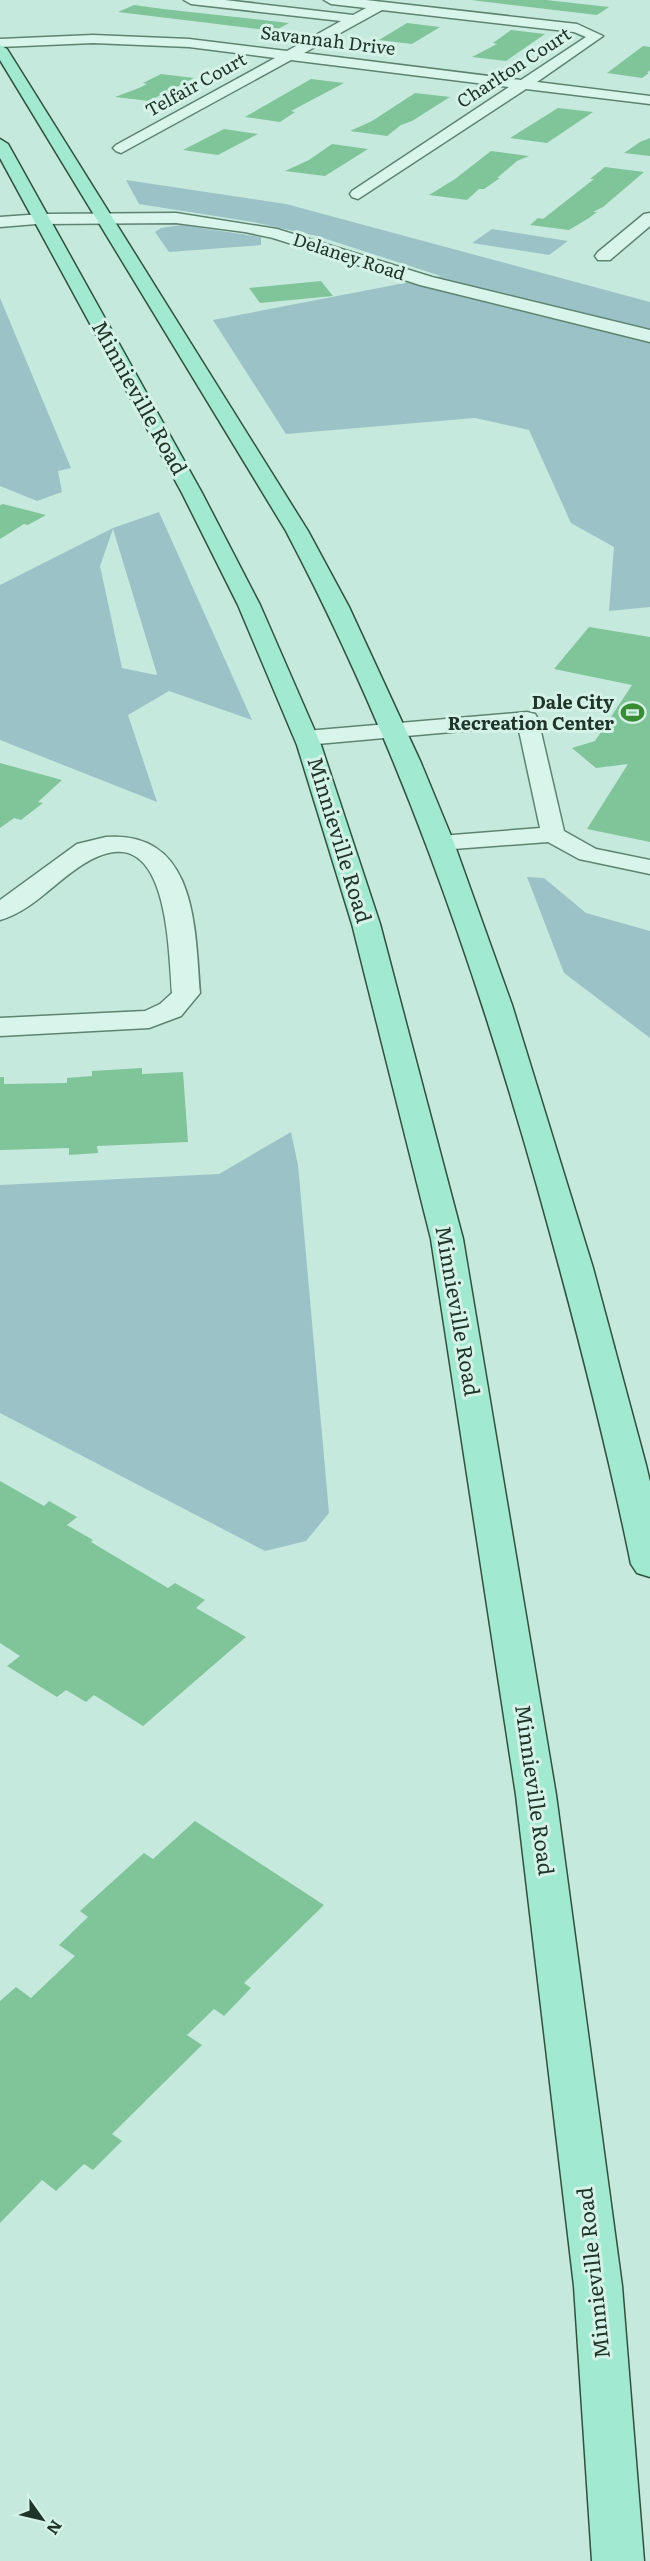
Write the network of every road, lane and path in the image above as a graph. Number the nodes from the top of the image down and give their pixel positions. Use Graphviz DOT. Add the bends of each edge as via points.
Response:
graph roads {
  1 [pos="191,0"];
  2 [pos="331,0"];
  3 [pos="379,6"];
  4 [pos="356,19"];
  5 [pos="0,43"];
  6 [pos="0,49"];
  7 [pos="290,56"];
  8 [pos="524,85"];
  9 [pos="650,100"];
  10 [pos="0,144"];
  11 [pos="122,148"];
  12 [pos="358,194"];
  13 [pos="103,217"];
  14 [pos="650,218"];
  15 [pos="42,219"];
  16 [pos="0,222"];
  17 [pos="604,256"];
  18 [pos="650,336"];
  19 [pos="394,730"];
  20 [pos="306,738"];
  21 [pos="554,834"];
  22 [pos="440,843"];
  23 [pos="650,867"];
  24 [pos="0,912"];
  25 [pos="0,1027"];
  26 [pos="650,1564"];
  27 [pos="618,2561"];
  1 -- 4 [label="street"];
  2 -- 3 [label="street, Charlton Court"];
  3 -- 4 [label="street"];
  3 -- 8 [label="street, Charlton Court" via="577,28 596,36"];
  4 -- 7 [label="street"];
  5 -- 7 [label="street, Savannah Drive" via="138,39"];
  6 -- 13 [label="main road"];
  7 -- 8 [label="street, Savannah Drive"];
  7 -- 11 [label="street, Telfair Court"];
  8 -- 9 [label="street, Savannah Drive"];
  8 -- 12 [label="street, Charlton Court"];
  10 -- 15 [label="main road, Minnieville Road"];
  13 -- 15 [label="street, Delaney Road"];
  13 -- 18 [label="street, Delaney Road" via="176,219 245,227 426,281"];
  13 -- 19 [label="main road" via="303,541 335,599"];
  14 -- 17 [label="street"];
  15 -- 16 [label="street, Delaney Road"];
  15 -- 20 [label="main road, Minnieville Road" via="198,503 249,605"];
  19 -- 20 [label="lane"];
  19 -- 21 [label="lane" via="527,719"];
  19 -- 22 [label="main road"];
  20 -- 27 [label="main road, Minnieville Road" via="366,924 447,1239 536,1795 598,2286"];
  21 -- 22 [label="lane"];
  21 -- 23 [label="lane" via="572,849 588,855"];
  22 -- 26 [label="main road" via="515,1054 592,1319"];
  24 -- 25 [label="street" via="88,849 118,844 145,850 164,865 175,894 186,993 180,1005 149,1019"];
}
